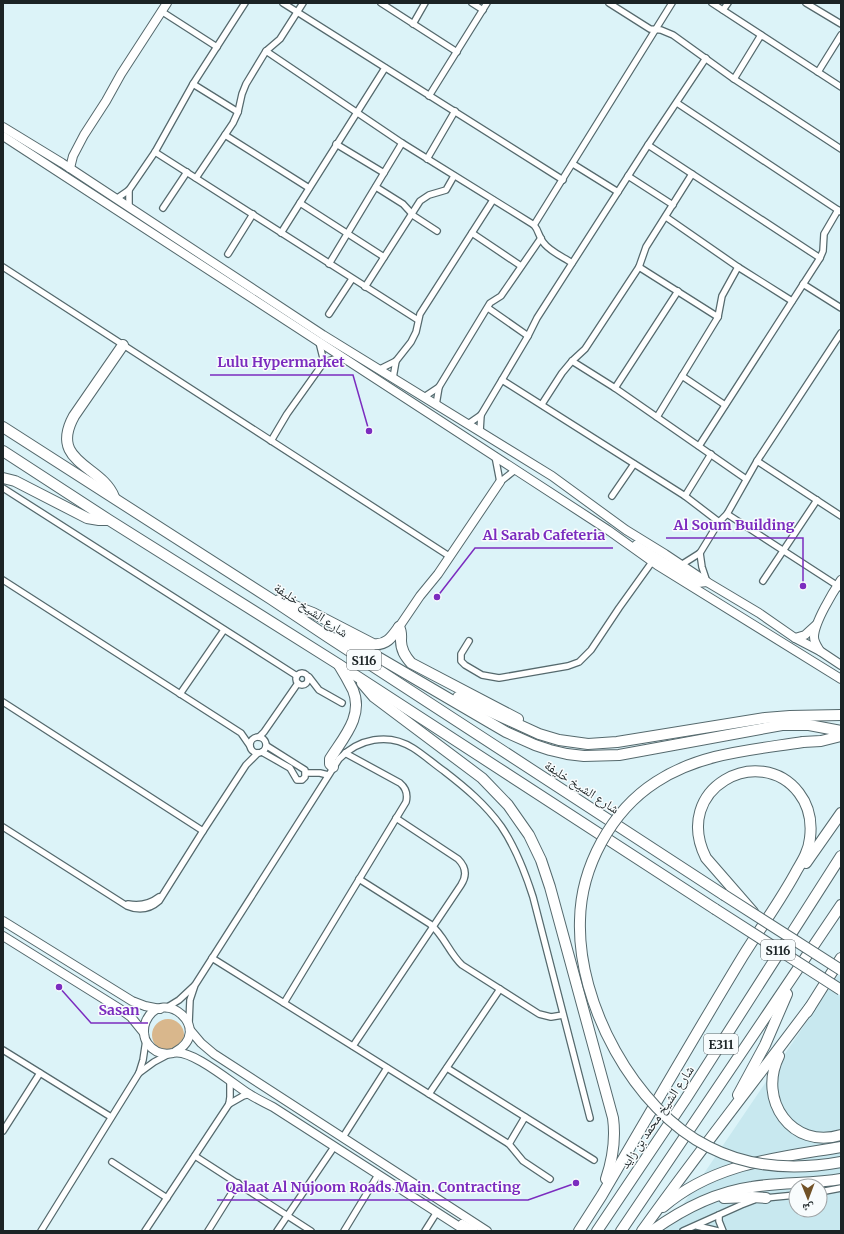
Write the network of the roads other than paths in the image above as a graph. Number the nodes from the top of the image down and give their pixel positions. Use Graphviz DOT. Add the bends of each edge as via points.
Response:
graph roads {
  1 [pos="166,3"];
  2 [pos="245,3"];
  3 [pos="283,3"];
  4 [pos="303,3"];
  5 [pos="381,3"];
  6 [pos="425,3"];
  7 [pos="472,3"];
  8 [pos="487,3"];
  9 [pos="609,3"];
  10 [pos="672,3"];
  11 [pos="712,3"];
  12 [pos="728,3"];
  13 [pos="806,3"];
  14 [pos="482,10"];
  15 [pos="723,10"];
  16 [pos="161,11"];
  17 [pos="298,12"];
  18 [pos="413,24"];
  19 [pos="841,24"];
  20 [pos="655,30"];
  21 [pos="761,34"];
  22 [pos="841,35"];
  23 [pos="217,47"];
  24 [pos="266,52"];
  25 [pos="457,52"];
  26 [pos="706,58"];
  27 [pos="385,68"];
  28 [pos="818,72"];
  29 [pos="734,79"];
  30 [pos="193,84"];
  31 [pos="841,87"];
  32 [pos="430,96"];
  33 [pos="677,103"];
  34 [pos="238,112"];
  35 [pos="356,112"];
  36 [pos="455,112"];
  37 [pos="3,128"];
  38 [pos="225,135"];
  39 [pos="6,137"];
  40 [pos="402,143"];
  41 [pos="336,144"];
  42 [pos="648,145"];
  43 [pos="841,149"];
  44 [pos="155,152"];
  45 [pos="73,156"];
  46 [pos="427,159"];
  47 [pos="62,162"];
  48 [pos="573,164"];
  49 [pos="70,168"];
  50 [pos="187,172"];
  51 [pos="384,173"];
  52 [pos="692,174"];
  53 [pos="454,176"];
  54 [pos="628,176"];
  55 [pos="196,178"];
  56 [pos="563,180"];
  57 [pos="376,187"];
  58 [pos="310,188"];
  59 [pos="130,190"];
  60 [pos="618,192"];
  61 [pos="116,199"];
  62 [pos="493,200"];
  63 [pos="300,203"];
  64 [pos="673,205"];
  65 [pos="129,207"];
  66 [pos="163,208"];
  67 [pos="840,211"];
  68 [pos="252,214"];
  69 [pos="411,214"];
  70 [pos="666,217"];
  71 [pos="534,225"];
  72 [pos="437,231"];
  73 [pos="472,232"];
  74 [pos="281,233"];
  75 [pos="347,234"];
  76 [pos="541,238"];
  77 [pos="228,254"];
  78 [pos="384,257"];
  79 [pos="820,258"];
  80 [pos="572,263"];
  81 [pos="329,264"];
  82 [pos="521,266"];
  83 [pos="3,267"];
  84 [pos="639,267"];
  85 [pos="738,267"];
  86 [pos="352,279"];
  87 [pos="803,284"];
  88 [pos="364,287"];
  89 [pos="678,291"];
  90 [pos="792,301"];
  91 [pos="488,308"];
  92 [pos="841,308"];
  93 [pos="329,314"];
  94 [pos="718,317"];
  95 [pos="418,320"];
  96 [pos="841,333"];
  97 [pos="528,336"];
  98 [pos="319,342"];
  99 [pos="123,345"];
  100 [pos="342,357"];
  101 [pos="572,360"];
  102 [pos="396,361"];
  103 [pos="324,362"];
  104 [pos="380,369"];
  105 [pos="682,376"];
  106 [pos="394,378"];
  107 [pos="502,380"];
  108 [pos="439,387"];
  109 [pos="615,388"];
  110 [pos="424,398"];
  111 [pos="436,404"];
  112 [pos="542,404"];
  113 [pos="726,405"];
  114 [pos="481,415"];
  115 [pos="657,417"];
  116 [pos="468,424"];
  117 [pos="3,427"];
  118 [pos="480,432"];
  119 [pos="271,441"];
  120 [pos="699,446"];
  121 [pos="3,452"];
  122 [pos="711,454"];
  123 [pos="495,456"];
  124 [pos="757,461"];
  125 [pos="634,464"];
  126 [pos="515,470"];
  127 [pos="3,478"];
  128 [pos="746,479"];
  129 [pos="500,482"];
  130 [pos="3,488"];
  131 [pos="612,496"];
  132 [pos="685,496"];
  133 [pos="114,499"];
  134 [pos="817,500"];
  135 [pos="727,514"];
  136 [pos="840,514"];
  137 [pos="108,520"];
  138 [pos="719,522"];
  139 [pos="628,544"];
  140 [pos="784,550"];
  141 [pos="700,553"];
  142 [pos="449,556"];
  143 [pos="652,562"];
  144 [pos="681,565"];
  145 [pos="3,580"];
  146 [pos="763,581"];
  147 [pos="707,582"];
  148 [pos="840,584"];
  149 [pos="271,599"];
  150 [pos="816,624"];
  151 [pos="399,627"];
  152 [pos="224,630"];
  153 [pos="328,637"];
  154 [pos="795,638"];
  155 [pos="469,641"];
  156 [pos="820,651"];
  157 [pos="338,664"];
  158 [pos="841,665"];
  159 [pos="297,676"];
  160 [pos="308,677"];
  161 [pos="359,677"];
  162 [pos="841,679"];
  163 [pos="300,684"];
  164 [pos="433,689"];
  165 [pos="319,690"];
  166 [pos="180,694"];
  167 [pos="3,702"];
  168 [pos="342,703"];
  169 [pos="841,715"];
  170 [pos="841,730"];
  171 [pos="241,734"];
  172 [pos="841,736"];
  173 [pos="258,737"];
  174 [pos="647,737"];
  175 [pos="266,746"];
  176 [pos="250,747"];
  177 [pos="260,753"];
  178 [pos="345,753"];
  179 [pos="246,765"];
  180 [pos="331,771"];
  181 [pos="306,773"];
  182 [pos="841,813"];
  183 [pos="396,818"];
  184 [pos="3,828"];
  185 [pos="202,831"];
  186 [pos="841,856"];
  187 [pos="359,879"];
  188 [pos="789,885"];
  189 [pos="727,891"];
  190 [pos="841,905"];
  191 [pos="3,921"];
  192 [pos="434,926"];
  193 [pos="3,936"];
  194 [pos="212,958"];
  195 [pos="841,958"];
  196 [pos="841,970"];
  197 [pos="795,974"];
  198 [pos="831,984"];
  199 [pos="195,985"];
  200 [pos="500,989"];
  201 [pos="841,990"];
  202 [pos="841,996"];
  203 [pos="284,1003"];
  204 [pos="810,1007"];
  205 [pos="163,1008"];
  206 [pos="563,1015"];
  207 [pos="189,1027"];
  208 [pos="145,1037"];
  209 [pos="353,1046"];
  210 [pos="3,1050"];
  211 [pos="173,1053"];
  212 [pos="387,1068"];
  213 [pos="447,1068"];
  214 [pos="40,1073"];
  215 [pos="139,1073"];
  216 [pos="230,1081"];
  217 [pos="250,1094"];
  218 [pos="429,1094"];
  219 [pos="229,1104"];
  220 [pos="111,1117"];
  221 [pos="525,1117"];
  222 [pos="590,1118"];
  223 [pos="719,1127"];
  224 [pos="3,1131"];
  225 [pos="841,1135"];
  226 [pos="343,1137"];
  227 [pos="509,1144"];
  228 [pos="334,1147"];
  229 [pos="841,1147"];
  230 [pos="195,1156"];
  231 [pos="594,1160"];
  232 [pos="112,1162"];
  233 [pos="841,1162"];
  234 [pos="378,1175"];
  235 [pos="550,1179"];
  236 [pos="841,1179"];
  237 [pos="238,1183"];
  238 [pos="841,1188"];
  239 [pos="828,1190"];
  240 [pos="602,1195"];
  241 [pos="788,1196"];
  242 [pos="167,1198"];
  243 [pos="766,1198"];
  244 [pos="708,1200"];
  245 [pos="437,1212"];
  246 [pos="287,1216"];
  247 [pos="720,1216"];
  248 [pos="652,1217"];
  249 [pos="454,1223"];
  250 [pos="697,1226"];
  251 [pos="41,1231"];
  252 [pos="145,1231"];
  253 [pos="208,1231"];
  254 [pos="277,1231"];
  255 [pos="311,1231"];
  256 [pos="344,1231"];
  257 [pos="425,1231"];
  258 [pos="466,1231"];
  259 [pos="474,1231"];
  260 [pos="487,1231"];
  261 [pos="579,1231"];
  262 [pos="597,1231"];
  263 [pos="622,1231"];
  264 [pos="642,1231"];
  265 [pos="652,1231"];
  266 [pos="683,1231"];
  267 [pos="718,1231"];
  268 [pos="723,1231"];
  1 -- 16 [label="street"];
  2 -- 23 [label="street"];
  3 -- 17 [label="street"];
  4 -- 17 [label="street"];
  5 -- 18 [label="street"];
  6 -- 18 [label="street"];
  7 -- 14 [label="street"];
  8 -- 14 [label="street"];
  9 -- 20 [label="street" via="644,26"];
  10 -- 20 [label="street"];
  11 -- 15 [label="street"];
  12 -- 15 [label="street"];
  13 -- 19 [label="street"];
  14 -- 25 [label="street"];
  15 -- 21 [label="street"];
  16 -- 23 [label="street"];
  16 -- 45 [label="street"];
  17 -- 24 [label="street" via="280,39"];
  17 -- 27 [label="street"];
  18 -- 25 [label="street"];
  20 -- 26 [label="street" via="673,35"];
  20 -- 48 [label="street"];
  21 -- 28 [label="street"];
  21 -- 29 [label="street"];
  22 -- 28 [label="street"];
  23 -- 30 [label="street"];
  24 -- 34 [label="street" via="246,84"];
  24 -- 35 [label="street"];
  25 -- 32 [label="street"];
  26 -- 29 [label="street"];
  26 -- 33 [label="street"];
  27 -- 32 [label="street"];
  27 -- 35 [label="street"];
  28 -- 31 [label="street"];
  29 -- 43 [label="street"];
  30 -- 34 [label="street"];
  30 -- 44 [label="street"];
  32 -- 36 [label="street"];
  33 -- 42 [label="street"];
  33 -- 67 [label="street"];
  34 -- 38 [label="street"];
  35 -- 40 [label="street"];
  35 -- 41 [label="street"];
  36 -- 46 [label="street"];
  36 -- 56 [label="street"];
  37 -- 39 [label="street"];
  38 -- 55 [label="street"];
  38 -- 58 [label="street"];
  39 -- 47 [label="street"];
  39 -- 98 [label="street"];
  40 -- 46 [label="street"];
  40 -- 51 [label="street"];
  41 -- 51 [label="street"];
  41 -- 58 [label="street"];
  42 -- 52 [label="street"];
  42 -- 54 [label="street"];
  44 -- 50 [label="street"];
  44 -- 59 [label="street"];
  45 -- 47 [label="street"];
  45 -- 49 [label="street"];
  46 -- 53 [label="street"];
  47 -- 49 [label="street"];
  48 -- 56 [label="street"];
  48 -- 60 [label="street"];
  49 -- 61 [label="street"];
  50 -- 55 [label="street"];
  50 -- 66 [label="street"];
  51 -- 57 [label="street"];
  52 -- 64 [label="street"];
  52 -- 79 [label="street"];
  53 -- 62 [label="street"];
  53 -- 69 [label="street" via="444,191 423,199"];
  54 -- 60 [label="street"];
  54 -- 64 [label="street"];
  55 -- 68 [label="street"];
  56 -- 71 [label="street"];
  57 -- 69 [label="street" via="402,204"];
  57 -- 75 [label="street"];
  58 -- 63 [label="street"];
  59 -- 61 [label="street"];
  59 -- 65 [label="street"];
  60 -- 80 [label="street"];
  61 -- 65 [label="street"];
  62 -- 71 [label="street"];
  62 -- 73 [label="street"];
  63 -- 74 [label="street"];
  63 -- 75 [label="street"];
  64 -- 70 [label="street"];
  65 -- 104 [label="street" via="323,335"];
  67 -- 79 [label="street" via="824,234"];
  68 -- 74 [label="street"];
  68 -- 77 [label="street"];
  69 -- 72 [label="street"];
  69 -- 78 [label="street"];
  70 -- 84 [label="street" via="646,247"];
  70 -- 85 [label="street"];
  71 -- 76 [label="street"];
  73 -- 82 [label="street"];
  73 -- 95 [label="street"];
  74 -- 81 [label="street"];
  75 -- 78 [label="street"];
  75 -- 81 [label="street"];
  76 -- 80 [label="street" via="546,246"];
  76 -- 82 [label="street"];
  78 -- 88 [label="street"];
  79 -- 87 [label="street"];
  80 -- 97 [label="street"];
  81 -- 86 [label="street"];
  82 -- 91 [label="street" via="501,296 490,303"];
  83 -- 99 [label="street"];
  84 -- 89 [label="street"];
  84 -- 101 [label="street" via="585,349"];
  85 -- 90 [label="street"];
  85 -- 94 [label="street" via="722,296"];
  86 -- 88 [label="street"];
  86 -- 93 [label="street"];
  87 -- 90 [label="street"];
  87 -- 92 [label="street"];
  88 -- 95 [label="street"];
  89 -- 94 [label="street"];
  89 -- 109 [label="street"];
  90 -- 113 [label="street"];
  91 -- 97 [label="street"];
  91 -- 108 [label="street"];
  94 -- 105 [label="street"];
  95 -- 102 [label="street" via="414,337"];
  96 -- 124 [label="street"];
  97 -- 107 [label="street"];
  98 -- 100 [label="street"];
  98 -- 103 [label="street"];
  99 -- 119 [label="street"];
  99 -- 133 [label="highway" via="74,416 67,437 76,459 106,484"];
  100 -- 103 [label="street"];
  100 -- 123 [label="street"];
  101 -- 109 [label="street"];
  101 -- 112 [label="street"];
  102 -- 104 [label="street"];
  102 -- 106 [label="street"];
  103 -- 119 [label="street"];
  104 -- 106 [label="street"];
  105 -- 113 [label="street"];
  105 -- 115 [label="street"];
  106 -- 110 [label="street"];
  107 -- 112 [label="street"];
  107 -- 114 [label="street"];
  108 -- 110 [label="street"];
  108 -- 111 [label="street"];
  109 -- 115 [label="street"];
  110 -- 111 [label="street"];
  111 -- 116 [label="street"];
  112 -- 125 [label="street"];
  113 -- 120 [label="street"];
  114 -- 116 [label="street"];
  114 -- 118 [label="street"];
  115 -- 120 [label="street"];
  116 -- 118 [label="street"];
  117 -- 133 [label="highway, شارع الشيخ خليفة / S116"];
  118 -- 144 [label="street" via="552,476 626,530"];
  119 -- 142 [label="street"];
  120 -- 122 [label="street"];
  121 -- 137 [label="highway, S116"];
  122 -- 128 [label="street"];
  122 -- 132 [label="street"];
  123 -- 126 [label="street"];
  123 -- 129 [label="street"];
  124 -- 128 [label="street"];
  124 -- 134 [label="street"];
  125 -- 131 [label="street"];
  125 -- 132 [label="street"];
  126 -- 129 [label="street"];
  126 -- 139 [label="street"];
  127 -- 137 [label="highway" via="15,481 87,518"];
  128 -- 135 [label="street"];
  129 -- 142 [label="street"];
  130 -- 152 [label="street"];
  132 -- 138 [label="street"];
  133 -- 149 [label="highway, شارع الشيخ خليفة / S116"];
  134 -- 136 [label="street"];
  134 -- 140 [label="street"];
  135 -- 138 [label="street"];
  135 -- 140 [label="street"];
  137 -- 157 [label="highway, S116"];
  138 -- 141 [label="street"];
  139 -- 143 [label="street"];
  139 -- 147 [label="street" via="638,546 698,583"];
  140 -- 146 [label="street"];
  140 -- 148 [label="street"];
  141 -- 144 [label="street"];
  141 -- 147 [label="street"];
  142 -- 151 [label="street"];
  143 -- 155 [label="street" via="588,655 574,665 505,677 488,676 461,661 461,654"];
  143 -- 162 [label="street"];
  144 -- 147 [label="street"];
  145 -- 166 [label="street"];
  147 -- 154 [label="street"];
  148 -- 150 [label="street"];
  149 -- 151 [label="highway" via="313,613 373,644 385,643"];
  149 -- 153 [label="highway, شارع الشيخ خليفة / S116"];
  150 -- 154 [label="street" via="805,635"];
  150 -- 156 [label="street" via="814,640"];
  151 -- 174 [label="highway" via="403,651 414,666 529,724 556,733 577,736"];
  152 -- 159 [label="street"];
  152 -- 166 [label="street"];
  153 -- 164 [label="highway" via="354,643"];
  153 -- 189 [label="highway, شارع الشيخ خليفة / S116"];
  154 -- 156 [label="street"];
  156 -- 158 [label="street"];
  157 -- 161 [label="highway, S116"];
  157 -- 180 [label="highway" via="353,690 357,709 353,722 330,759"];
  159 -- 160 [label="street" via="302,672"];
  159 -- 163 [label="street" via="296,680"];
  160 -- 163 [label="street" via="308,681"];
  160 -- 165 [label="street"];
  161 -- 198 [label="highway, S116, bridge"];
  161 -- 240 [label="highway" via="374,697 491,786 516,814 535,848 550,887 613,1118 614,1149"];
  163 -- 165 [label="street"];
  163 -- 173 [label="street"];
  164 -- 170 [label="highway" via="520,739 567,754 619,755 782,725 810,725"];
  164 -- 174 [label="highway" via="446,692 529,730 559,740 598,744"];
  165 -- 168 [label="street"];
  166 -- 171 [label="street"];
  167 -- 185 [label="street"];
  169 -- 174 [label="highway" via="771,717"];
  171 -- 173 [label="street"];
  171 -- 176 [label="street"];
  172 -- 233 [label="highway, bridge" via="736,752 700,761 655,782 637,797 613,824 602,844 590,868 582,900 580,932 588,984 606,1032 640,1087 671,1121 709,1147 746,1161 784,1167"];
  173 -- 175 [label="street" via="266,741"];
  173 -- 176 [label="street" via="252,739"];
  175 -- 177 [label="street"];
  175 -- 181 [label="street"];
  176 -- 177 [label="street" via="253,752"];
  176 -- 179 [label="street"];
  177 -- 179 [label="street"];
  177 -- 181 [label="street" via="290,768 297,780 304,779"];
  178 -- 180 [label="street"];
  178 -- 183 [label="street" via="403,786 407,798"];
  178 -- 206 [label="street" via="369,741 387,739 404,743 467,789 486,807 508,838 525,873"];
  179 -- 185 [label="street"];
  180 -- 181 [label="street"];
  180 -- 194 [label="street"];
  182 -- 188 [label="highway"];
  183 -- 187 [label="street"];
  183 -- 192 [label="street" via="458,859 464,867 464,881"];
  184 -- 185 [label="street" via="122,902 132,905 148,903 165,891"];
  186 -- 262 [label="highway, شارع الشيخ محمد بن زايد / E311" via="685,1100"];
  187 -- 192 [label="street"];
  187 -- 203 [label="street"];
  188 -- 189 [label="highway" via="810,842 811,825 807,808 802,797 789,783 771,774 740,773 730,776 713,788 701,806 698,816 698,838 701,848"];
  188 -- 240 [label="highway" via="744,955"];
  189 -- 196 [label="highway, S116, bridge" via="756,915"];
  190 -- 197 [label="highway, E311"];
  191 -- 205 [label="street" via="132,1001 145,1006"];
  192 -- 200 [label="street" via="458,961"];
  192 -- 209 [label="street"];
  193 -- 208 [label="street" via="120,1009 131,1018"];
  194 -- 199 [label="street"];
  194 -- 203 [label="street"];
  195 -- 204 [label="highway"];
  197 -- 223 [label="highway" via="765,1045"];
  197 -- 263 [label="highway, E311"];
  198 -- 201 [label="highway, S116, bridge"];
  198 -- 202 [label="highway, bridge"];
  199 -- 205 [label="street" via="179,1000"];
  199 -- 207 [label="street" via="190,1000"];
  200 -- 206 [label="street" via="543,1016"];
  200 -- 213 [label="street"];
  203 -- 209 [label="street"];
  204 -- 223 [label="highway"];
  204 -- 225 [label="highway" via="775,1065 771,1086 773,1097 783,1117 800,1132 810,1136"];
  205 -- 207 [label="street" via="180,1012"];
  205 -- 208 [label="street" via="148,1018 145,1023"];
  206 -- 222 [label="street"];
  207 -- 211 [label="street" via="189,1035 184,1045"];
  207 -- 226 [label="street" via="200,1043 214,1054"];
  208 -- 211 [label="street" via="149,1045 158,1052"];
  208 -- 215 [label="street" via="145,1054"];
  209 -- 212 [label="street"];
  210 -- 214 [label="street"];
  211 -- 215 [label="street"];
  211 -- 216 [label="street" via="190,1056"];
  212 -- 218 [label="street"];
  212 -- 226 [label="street"];
  213 -- 218 [label="street"];
  213 -- 221 [label="street"];
  214 -- 220 [label="street"];
  214 -- 224 [label="street"];
  215 -- 220 [label="street"];
  216 -- 217 [label="street"];
  216 -- 219 [label="street"];
  217 -- 219 [label="street"];
  217 -- 228 [label="street"];
  218 -- 227 [label="street"];
  219 -- 230 [label="street"];
  220 -- 251 [label="street"];
  221 -- 227 [label="street"];
  221 -- 231 [label="street"];
  223 -- 248 [label="highway"];
  226 -- 260 [label="street"];
  227 -- 235 [label="street" via="523,1161"];
  228 -- 234 [label="street"];
  228 -- 246 [label="street"];
  229 -- 248 [label="highway" via="764,1160 729,1169 696,1184"];
  230 -- 237 [label="street"];
  230 -- 242 [label="street"];
  232 -- 242 [label="street"];
  234 -- 245 [label="street"];
  234 -- 256 [label="street"];
  236 -- 244 [label="highway" via="750,1187"];
  237 -- 246 [label="street"];
  237 -- 253 [label="street"];
  238 -- 239 [label="street"];
  240 -- 261 [label="highway"];
  241 -- 243 [label="street"];
  242 -- 252 [label="street"];
  243 -- 244 [label="highway"];
  243 -- 247 [label="street" via="751,1201"];
  244 -- 265 [label="highway" via="681,1212"];
  245 -- 249 [label="street"];
  245 -- 257 [label="street"];
  246 -- 254 [label="street"];
  246 -- 255 [label="street"];
  247 -- 250 [label="street"];
  247 -- 268 [label="street"];
  248 -- 264 [label="highway"];
  249 -- 258 [label="street"];
  249 -- 259 [label="street" via="463,1224"];
  250 -- 266 [label="street"];
  250 -- 267 [label="street"];
}
